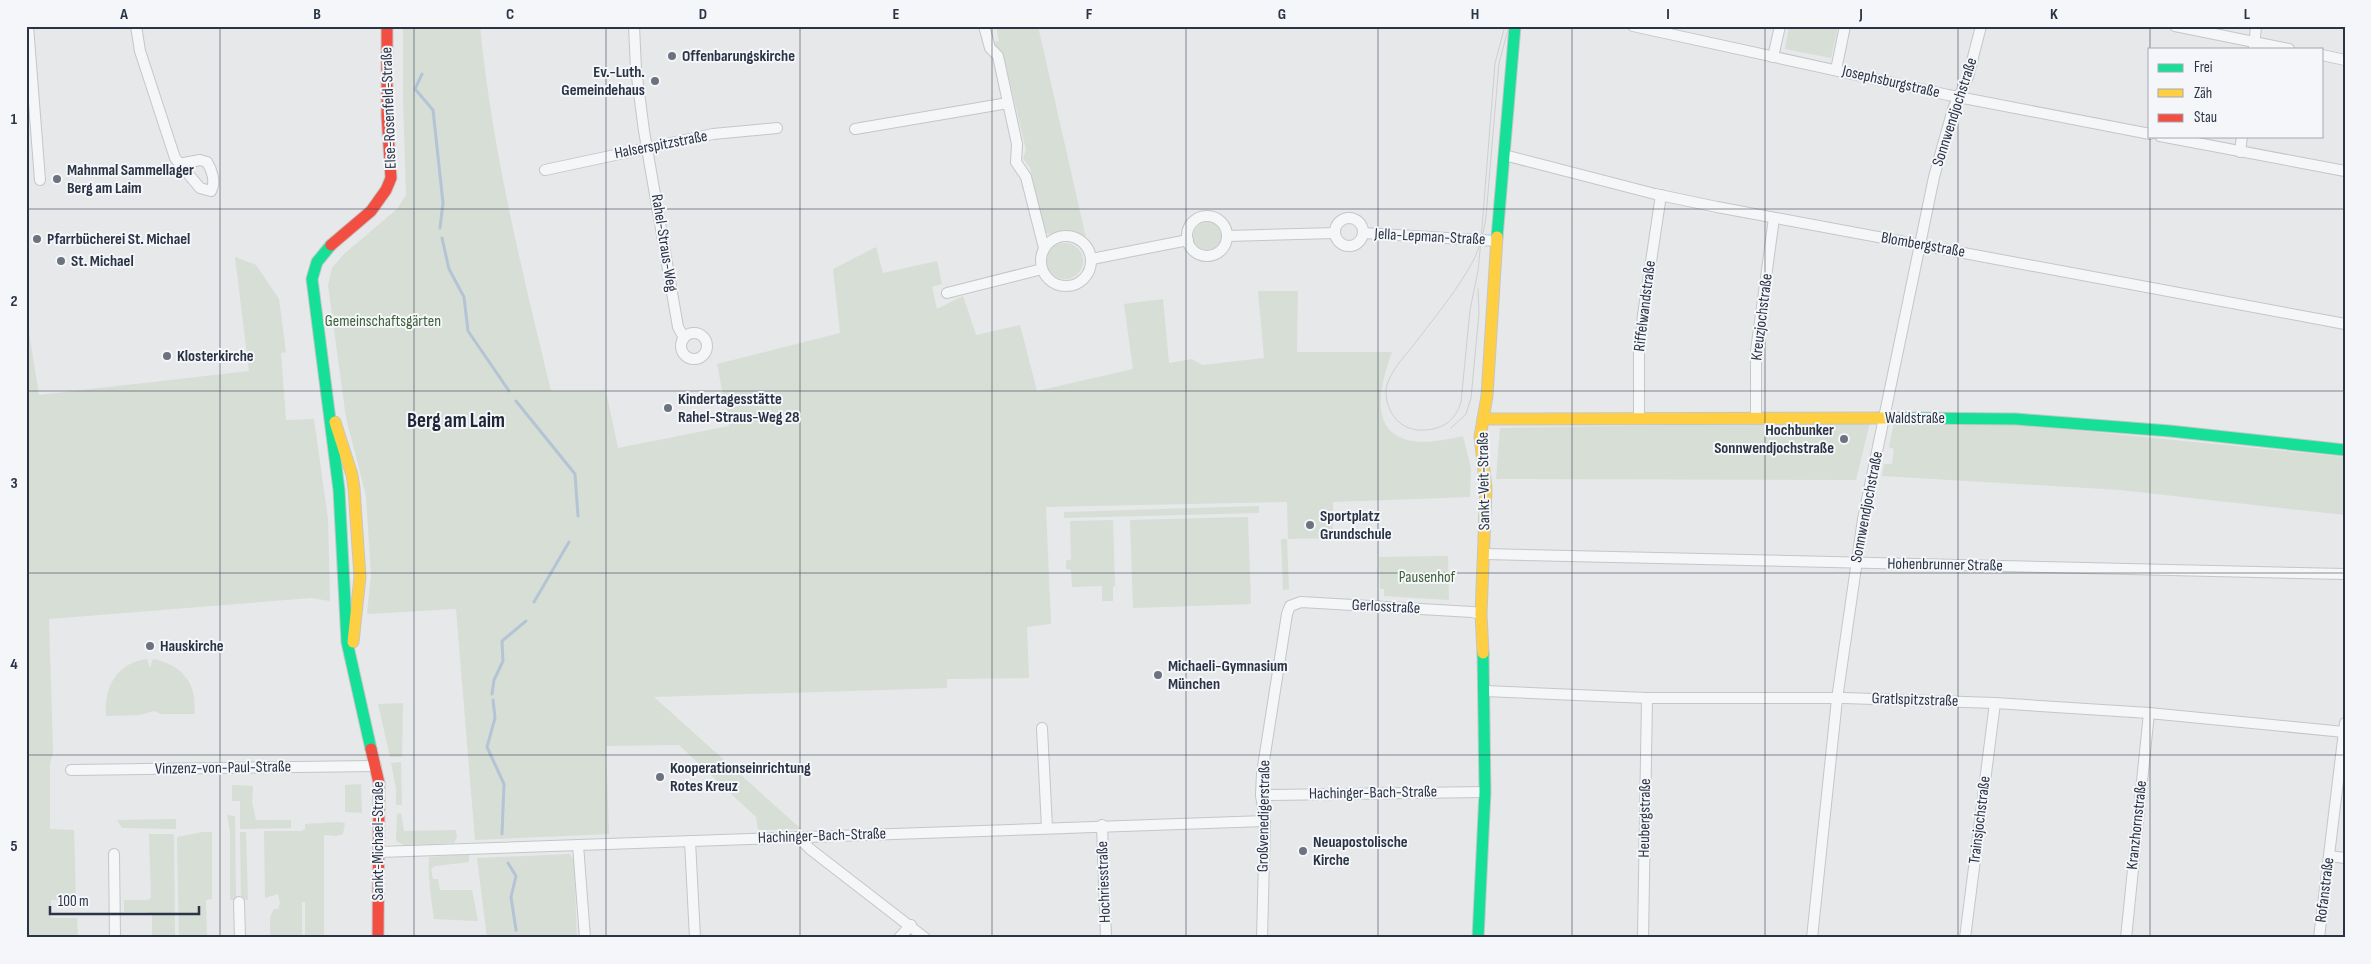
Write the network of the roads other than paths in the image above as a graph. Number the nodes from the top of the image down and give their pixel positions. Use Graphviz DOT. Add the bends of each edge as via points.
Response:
graph roads {
  1 [pos="28,26"];
  2 [pos="136,26"];
  3 [pos="387,26"];
  4 [pos="634,26"];
  5 [pos="984,26"];
  6 [pos="1515,26"];
  7 [pos="1632,26"];
  8 [pos="1780,26"];
  9 [pos="1845,26"];
  10 [pos="1981,26"];
  11 [pos="2175,26"];
  12 [pos="2256,26"];
  13 [pos="2254,45"];
  14 [pos="2280,48"];
  15 [pos="2324,55"];
  16 [pos="1774,57"];
  17 [pos="2345,60"];
  18 [pos="1836,70"];
  19 [pos="1958,97"];
  20 [pos="1008,103"];
  21 [pos="778,128"];
  22 [pos="855,129"];
  23 [pos="2148,134"];
  24 [pos="2170,138"];
  25 [pos="2242,138"];
  26 [pos="648,147"];
  27 [pos="2240,152"];
  28 [pos="1504,155"];
  29 [pos="179,164"];
  30 [pos="545,170"];
  31 [pos="2345,171"];
  32 [pos="40,180"];
  33 [pos="1661,195"];
  34 [pos="1774,218"];
  35 [pos="1335,233"];
  36 [pos="1363,233"];
  37 [pos="1227,236"];
  38 [pos="1188,240"];
  39 [pos="1497,241"];
  40 [pos="1921,245"];
  41 [pos="1044,248"];
  42 [pos="1092,259"];
  43 [pos="1042,269"];
  44 [pos="312,279"];
  45 [pos="947,293"];
  46 [pos="2345,324"];
  47 [pos="684,338"];
  48 [pos="327,401"];
  49 [pos="1756,417"];
  50 [pos="1639,418"];
  51 [pos="1884,418"];
  52 [pos="1483,419"];
  53 [pos="2345,450"];
  54 [pos="1484,554"];
  55 [pos="1856,562"];
  56 [pos="2345,574"];
  57 [pos="1290,606"];
  58 [pos="1481,614"];
  59 [pos="352,657"];
  60 [pos="1485,691"];
  61 [pos="1647,698"];
  62 [pos="1837,698"];
  63 [pos="1995,703"];
  64 [pos="2149,713"];
  65 [pos="2344,727"];
  66 [pos="1042,728"];
  67 [pos="376,766"];
  68 [pos="71,770"];
  69 [pos="1486,792"];
  70 [pos="1261,795"];
  71 [pos="1265,821"];
  72 [pos="1102,825"];
  73 [pos="1047,828"];
  74 [pos="798,837"];
  75 [pos="690,841"];
  76 [pos="578,845"];
  77 [pos="379,852"];
  78 [pos="114,854"];
  79 [pos="2329,856"];
  80 [pos="2345,858"];
  81 [pos="239,902"];
  82 [pos="911,925"];
  83 [pos="115,938"];
  84 [pos="240,938"];
  85 [pos="378,938"];
  86 [pos="585,938"];
  87 [pos="695,938"];
  88 [pos="899,938"];
  89 [pos="925,938"];
  90 [pos="1106,938"];
  91 [pos="1262,938"];
  92 [pos="1478,938"];
  93 [pos="1643,938"];
  94 [pos="1812,938"];
  95 [pos="1965,938"];
  96 [pos="2126,938"];
  97 [pos="2319,938"];
  1 -- 32 [label="street"];
  2 -- 29 [label="street" via="140,51"];
  3 -- 44 [label="street, Else-Rosenfeld-Straße" via="391,172 388,187 376,206 321,255"];
  4 -- 26 [label="street, Rahel-Straus-Weg" via="636,69"];
  5 -- 20 [label="street" via="990,48 998,56"];
  6 -- 28 [label="street, Sankt-Veit-Straße"];
  7 -- 16 [label="street, Josephsburgstraße"];
  8 -- 16 [label="street"];
  9 -- 18 [label="street"];
  10 -- 19 [label="street, Sonnwendjochstraße" via="1968,77"];
  11 -- 13 [label="street"];
  12 -- 13 [label="street"];
  13 -- 14 [label="street"];
  15 -- 17 [label="street"];
  16 -- 18 [label="street, Josephsburgstraße"];
  18 -- 19 [label="street, Josephsburgstraße"];
  19 -- 23 [label="street, Josephsburgstraße"];
  19 -- 40 [label="street, Sonnwendjochstraße" via="1934,177"];
  20 -- 22 [label="street"];
  20 -- 41 [label="street" via="1017,144 1016,162 1026,177"];
  21 -- 26 [label="street, Halserspitzstraße" via="713,134"];
  24 -- 27 [label="street"];
  25 -- 27 [label="street"];
  26 -- 30 [label="street, Halserspitzstraße"];
  26 -- 47 [label="street, Rahel-Straus-Weg" via="678,330"];
  27 -- 31 [label="street"];
  28 -- 33 [label="street, Blombergstraße"];
  28 -- 39 [label="street, Sankt-Veit-Straße"];
  33 -- 34 [label="street, Blombergstraße"];
  33 -- 50 [label="street, Riffelwandstraße" via="1640,343"];
  34 -- 40 [label="street, Blombergstraße"];
  34 -- 49 [label="street, Kreuzjochstraße" via="1756,351"];
  35 -- 36 [label="street, Jella-Lepman-Straße" via="1338,241 1348,246 1360,241"];
  35 -- 36 [label="street, Jella-Lepman-Straße" via="1340,222 1348,218 1357,221"];
  35 -- 37 [label="street"];
  36 -- 39 [label="street, Jella-Lepman-Straße"];
  37 -- 38 [label="street" via="1223,248 1212,255 1194,251"];
  37 -- 38 [label="street" via="1218,219 1205,216 1189,227"];
  38 -- 42 [label="street"];
  39 -- 52 [label="street, Sankt-Veit-Straße"];
  40 -- 46 [label="street, Blombergstraße"];
  40 -- 51 [label="street, Sonnwendjochstraße"];
  41 -- 42 [label="street" via="1058,237 1076,238 1088,249"];
  41 -- 43 [label="street"];
  42 -- 43 [label="street" via="1083,281 1070,287 1056,285"];
  43 -- 45 [label="street"];
  44 -- 48 [label="street, Sankt-Michael-Straße"];
  48 -- 59 [label="street, Sankt-Michael-Straße" via="339,490 344,616"];
  48 -- 59 [label="street, Sankt-Michael-Straße" via="354,488 360,577"];
  49 -- 50 [label="street, Waldstraße"];
  49 -- 51 [label="street, Waldstraße"];
  50 -- 52 [label="street, Waldstraße"];
  51 -- 53 [label="street, Waldstraße" via="1987,418 2084,424"];
  51 -- 55 [label="street, Sonnwendjochstraße"];
  52 -- 54 [label="street, Sankt-Veit-Straße" via="1480,437 1486,475"];
  54 -- 55 [label="street, Hohenbrunner Straße"];
  54 -- 58 [label="street, Sankt-Veit-Straße"];
  55 -- 56 [label="street, Hohenbrunner Straße"];
  55 -- 62 [label="street, Sonnwendjochstraße"];
  57 -- 58 [label="street, Gerlosstraße" via="1301,602"];
  57 -- 70 [label="street, Großvenedigerstraße"];
  58 -- 60 [label="street, Sankt-Veit-Straße"];
  59 -- 67 [label="street, Sankt-Michael-Straße"];
  60 -- 61 [label="street, Gratlspitzstraße"];
  60 -- 69 [label="street, Sankt-Veit-Straße"];
  61 -- 62 [label="street, Gratlspitzstraße"];
  61 -- 93 [label="street, Heubergstraße"];
  62 -- 63 [label="street, Gratlspitzstraße"];
  62 -- 94 [label="street, Sonnwendjochstraße"];
  63 -- 64 [label="street, Gratlspitzstraße"];
  63 -- 95 [label="street, Trainsjochstraße"];
  64 -- 65 [label="street, Gratlspitzstraße"];
  64 -- 96 [label="street, Kranzhornstraße"];
  65 -- 79 [label="street, Rofanstraße"];
  66 -- 73 [label="street"];
  67 -- 68 [label="street, Vinzenz-von-Paul-Straße"];
  67 -- 77 [label="street, Sankt-Michael-Straße"];
  69 -- 70 [label="street, Hachinger-Bach-Straße"];
  69 -- 92 [label="street, Sankt-Veit-Straße"];
  70 -- 71 [label="street, Großvenedigerstraße"];
  71 -- 72 [label="street, Hachinger-Bach-Straße"];
  71 -- 91 [label="street, Großvenedigerstraße"];
  72 -- 73 [label="street, Hachinger-Bach-Straße"];
  72 -- 90 [label="street, Hochriesstraße"];
  73 -- 74 [label="street, Hachinger-Bach-Straße"];
  74 -- 75 [label="street, Hachinger-Bach-Straße"];
  74 -- 82 [label="street"];
  75 -- 76 [label="street, Hachinger-Bach-Straße"];
  75 -- 87 [label="street"];
  76 -- 77 [label="street, Hachinger-Bach-Straße"];
  76 -- 86 [label="street"];
  77 -- 85 [label="street, Sankt-Michael-Straße"];
  78 -- 83 [label="street"];
  79 -- 80 [label="street"];
  79 -- 97 [label="street, Rofanstraße"];
  81 -- 84 [label="street"];
  82 -- 88 [label="street"];
  82 -- 89 [label="street"];
}
